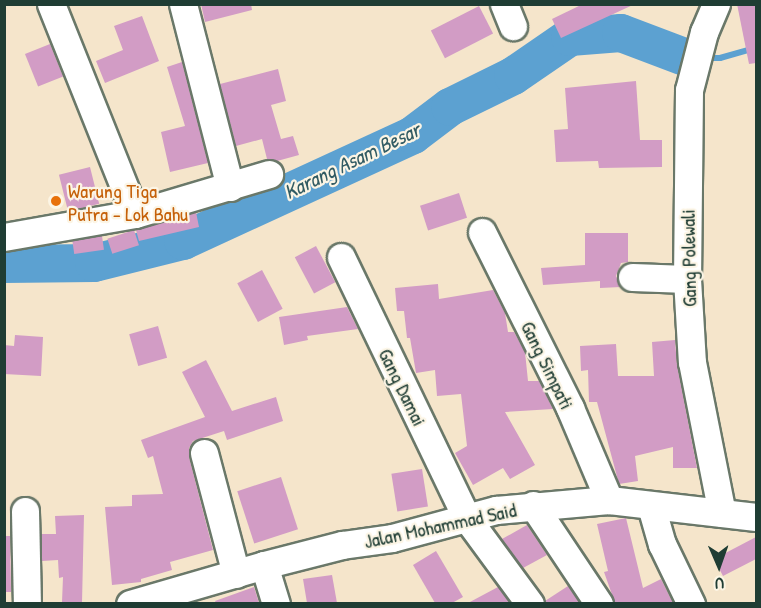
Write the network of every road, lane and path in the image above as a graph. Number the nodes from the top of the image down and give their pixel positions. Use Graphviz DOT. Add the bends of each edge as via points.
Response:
graph roads {
  1 [pos="51,4"];
  2 [pos="183,4"];
  3 [pos="716,4"];
  4 [pos="269,174"];
  5 [pos="230,187"];
  6 [pos="135,214"];
  7 [pos="482,232"];
  8 [pos="4,237"];
  9 [pos="341,257"];
  10 [pos="632,278"];
  11 [pos="687,279"];
  12 [pos="204,453"];
  13 [pos="609,500"];
  14 [pos="533,505"];
  15 [pos="651,506"];
  16 [pos="25,511"];
  17 [pos="722,513"];
  18 [pos="466,517"];
  19 [pos="756,517"];
  20 [pos="264,565"];
  21 [pos="236,574"];
  22 [pos="27,603"];
  23 [pos="130,603"];
  24 [pos="276,603"];
  25 [pos="530,603"];
  26 [pos="598,603"];
  27 [pos="691,603"];
  1 -- 6 [label="street"];
  2 -- 5 [label="street"];
  3 -- 11 [label="street, Gang Polewali" via="704,32 690,90"];
  4 -- 5 [label="street"];
  5 -- 6 [label="street"];
  6 -- 8 [label="street"];
  7 -- 13 [label="street, Gang Simpati" via="570,408"];
  9 -- 18 [label="street, Gang Damai"];
  10 -- 11 [label="street"];
  11 -- 17 [label="street, Gang Polewali" via="692,362"];
  12 -- 21 [label="street"];
  13 -- 14 [label="street, Jalan Mohammad Said"];
  13 -- 15 [label="street, Jalan Mohammad Said"];
  14 -- 18 [label="street, Jalan Mohammad Said"];
  14 -- 26 [label="street"];
  15 -- 17 [label="street, Jalan Mohammad Said"];
  15 -- 27 [label="street" via="662,544"];
  16 -- 22 [label="street"];
  17 -- 19 [label="street, Jalan Mohammad Said"];
  18 -- 20 [label="street, Jalan Mohammad Said" via="392,538 342,545"];
  18 -- 25 [label="street, Gang Damai"];
  20 -- 21 [label="street, Jalan Mohammad Said"];
  20 -- 24 [label="street"];
  21 -- 23 [label="street, Jalan Mohammad Said"];
}
